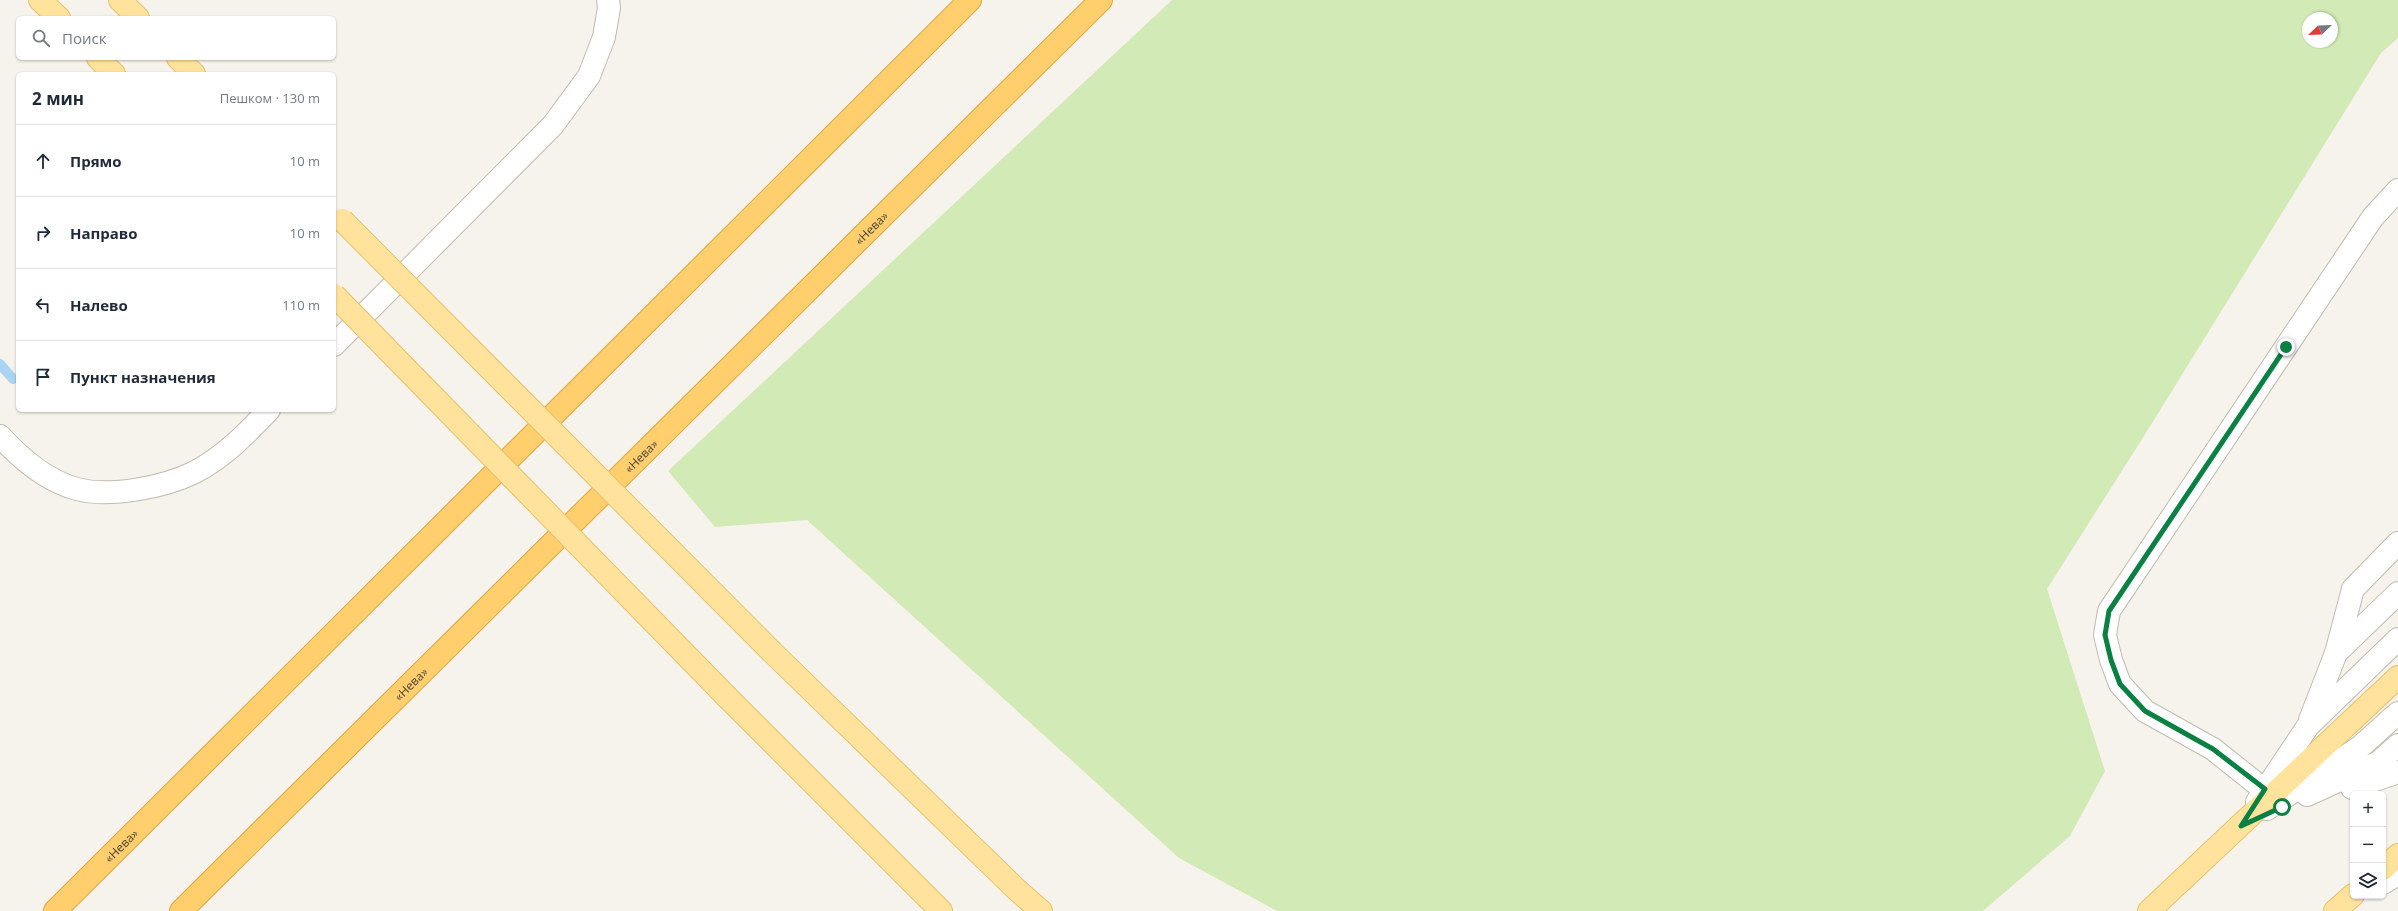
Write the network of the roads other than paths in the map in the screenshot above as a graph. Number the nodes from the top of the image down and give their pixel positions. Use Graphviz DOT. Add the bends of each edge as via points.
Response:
graph roads {
  1 [pos="40,0"];
  2 [pos="120,0"];
  3 [pos="608,0"];
  4 [pos="970,0"];
  5 [pos="1101,0"];
  6 [pos="57,16"];
  7 [pos="136,16"];
  8 [pos="100,60"];
  9 [pos="180,60"];
  10 [pos="112,72"];
  11 [pos="192,72"];
  12 [pos="2398,190"];
  13 [pos="338,216"];
  14 [pos="336,297"];
  15 [pos="336,343"];
  16 [pos="267,412"];
  17 [pos="0,436"];
  18 [pos="2398,543"];
  19 [pos="2398,593"];
  20 [pos="2398,639"];
  21 [pos="2336,653"];
  22 [pos="2398,677"];
  23 [pos="2398,713"];
  24 [pos="2308,726"];
  25 [pos="2398,745"];
  26 [pos="2398,772"];
  27 [pos="2269,793"];
  28 [pos="2241,826"];
  29 [pos="2398,855"];
  30 [pos="2398,861"];
  31 [pos="2386,866"];
  32 [pos="2398,868"];
  33 [pos="2386,871"];
  34 [pos="2398,874"];
  35 [pos="2386,876"];
  36 [pos="2386,881"];
  37 [pos="2350,899"];
  38 [pos="2353,899"];
  39 [pos="2356,899"];
  40 [pos="55,911"];
  41 [pos="181,911"];
  42 [pos="941,911"];
  43 [pos="1042,911"];
  44 [pos="2149,911"];
  45 [pos="2336,911"];
  1 -- 6 [label="main road"];
  2 -- 7 [label="main road"];
  3 -- 15 [label="street" via="610,8 604,37 589,76 553,125"];
  4 -- 40 [label="highway, «Нева»"];
  5 -- 41 [label="highway, «Нева»"];
  8 -- 10 [label="main road"];
  9 -- 11 [label="main road"];
  12 -- 27 [label="street" via="2373,217 2109,611 2105,635 2120,684 2145,711 2213,749"];
  13 -- 43 [label="main road, bridge" via="772,652 1016,889"];
  14 -- 42 [label="main road, bridge" via="727,697"];
  16 -- 17 [label="street" via="234,445 202,467 156,487 112,491 77,489 33,468"];
  18 -- 21 [label="street" via="2353,588"];
  19 -- 21 [label="street"];
  20 -- 24 [label="street"];
  21 -- 24 [label="street"];
  22 -- 27 [label="main road"];
  23 -- 28 [label="street" via="2360,747"];
  24 -- 27 [label="street"];
  25 -- 28 [label="street" via="2379,762"];
  26 -- 28 [label="street"];
  27 -- 28 [label="main road"];
  28 -- 44 [label="main road"];
  29 -- 31 [label="main road"];
  30 -- 33 [label="street"];
  32 -- 35 [label="street"];
  34 -- 36 [label="street"];
  37 -- 45 [label="main road"];
  38 -- 45 [label="street"];
  39 -- 45 [label="street"];
}
